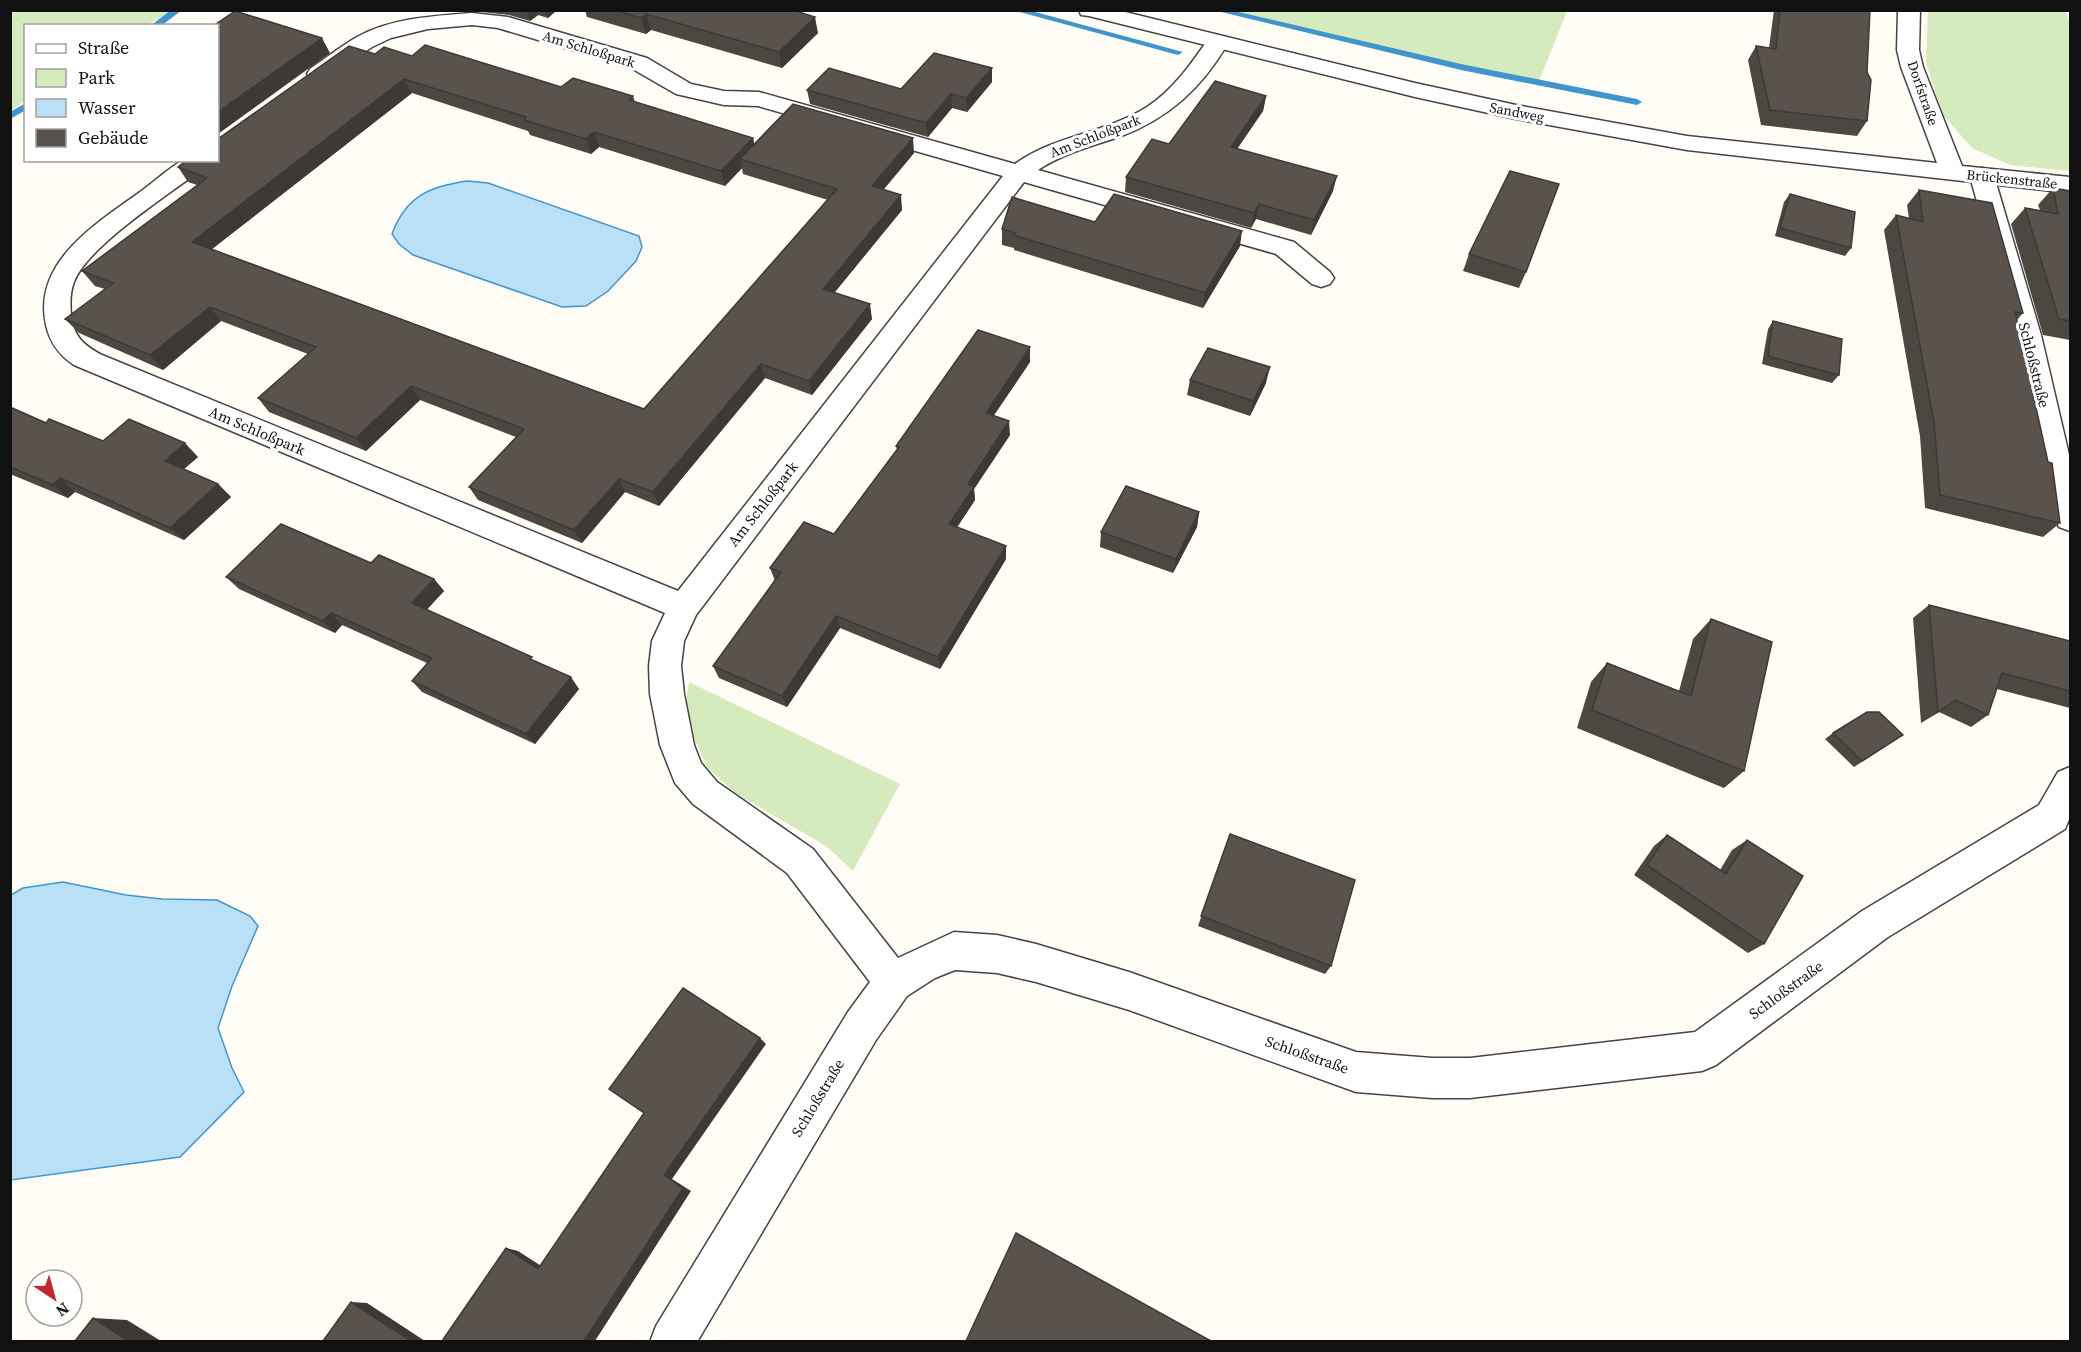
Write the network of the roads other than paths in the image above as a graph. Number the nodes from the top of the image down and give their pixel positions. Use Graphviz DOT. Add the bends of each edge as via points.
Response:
graph roads {
  1 [pos="1089,10"];
  2 [pos="1909,10"];
  3 [pos="1217,43"];
  4 [pos="302,85"];
  5 [pos="197,162"];
  6 [pos="1018,173"];
  7 [pos="1953,173"];
  8 [pos="1982,177"];
  9 [pos="2070,185"];
  10 [pos="1321,278"];
  11 [pos="2070,519"];
  12 [pos="684,607"];
  13 [pos="2070,783"];
  14 [pos="893,982"];
  15 [pos="672,1341"];
  1 -- 3 [label="street, Sandweg"];
  2 -- 7 [label="street, Dorfstraße" via="1908,50 1912,67"];
  3 -- 6 [label="street, Am Schloßpark" via="1181,90 1144,118 1051,152"];
  3 -- 7 [label="street, Sandweg" via="1516,112 1687,143"];
  4 -- 6 [label="street, Am Schloßpark" via="350,51 384,33 428,23 472,19 500,22 639,63 684,89 724,98 759,99"];
  5 -- 12 [label="street, Am Schloßpark" via="96,236 72,261 58,291 57,313 61,334 71,351"];
  6 -- 10 [label="street, Am Schloßpark" via="1285,248"];
  6 -- 12 [label="street, Am Schloßpark"];
  7 -- 8 [label="street, Brückenstraße"];
  8 -- 9 [label="street, Brückenstraße"];
  8 -- 11 [label="street, Schloßstraße" via="2027,335"];
  12 -- 14 [label="street, Am Schloßpark" via="668,641 665,666 677,745 687,772 705,793 800,861"];
  13 -- 14 [label="street, Schloßstraße" via="2052,817 1875,924 1702,1051 1470,1078 1432,1078 1347,1069 1129,991 997,954 954,951"];
  14 -- 15 [label="street, Schloßstraße" via="862,1026"];
}
